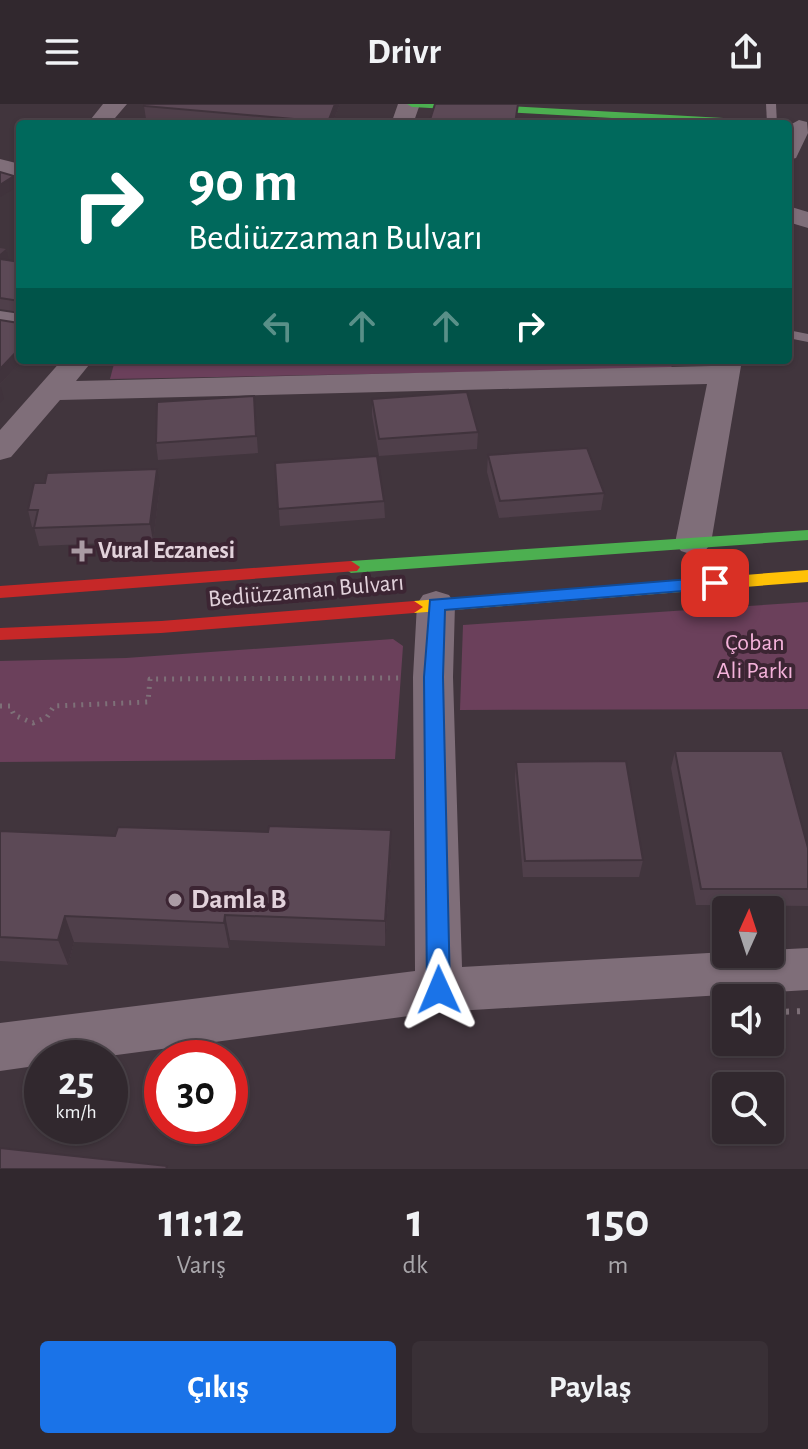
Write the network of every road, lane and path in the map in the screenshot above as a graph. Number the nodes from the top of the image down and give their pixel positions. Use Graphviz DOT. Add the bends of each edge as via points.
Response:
graph roads {
  1 [pos="116,104"];
  2 [pos="411,104"];
  3 [pos="103,120"];
  4 [pos="744,120"];
  5 [pos="75,364"];
  6 [pos="726,368"];
  7 [pos="54,391"];
  8 [pos="0,450"];
  9 [pos="808,535"];
  10 [pos="693,543"];
  11 [pos="808,576"];
  12 [pos="0,592"];
  13 [pos="436,604"];
  14 [pos="0,634"];
  15 [pos="433,677"];
  16 [pos="0,706"];
  17 [pos="808,969"];
  18 [pos="439,990"];
  19 [pos="808,1011"];
  20 [pos="784,1012"];
  21 [pos="0,1047"];
  1 -- 3 [label="street"];
  2 -- 4 [label="street"];
  5 -- 7 [label="street"];
  6 -- 7 [label="street"];
  6 -- 10 [label="street"];
  7 -- 8 [label="street"];
  9 -- 10 [label="street, Bediüzzaman Bulvarı"];
  10 -- 12 [label="street, Bediüzzaman Bulvarı"];
  11 -- 13 [label="street, Bediüzzaman Bulvarı"];
  13 -- 14 [label="street, Bediüzzaman Bulvarı" via="161,627"];
  13 -- 15 [label="street"];
  15 -- 16 [label="path" via="150,679 148,702 54,706 47,717 33,723 14,715 10,706"];
  15 -- 18 [label="street"];
  17 -- 18 [label="street"];
  18 -- 21 [label="street"];
  19 -- 20 [label="path"];
}
